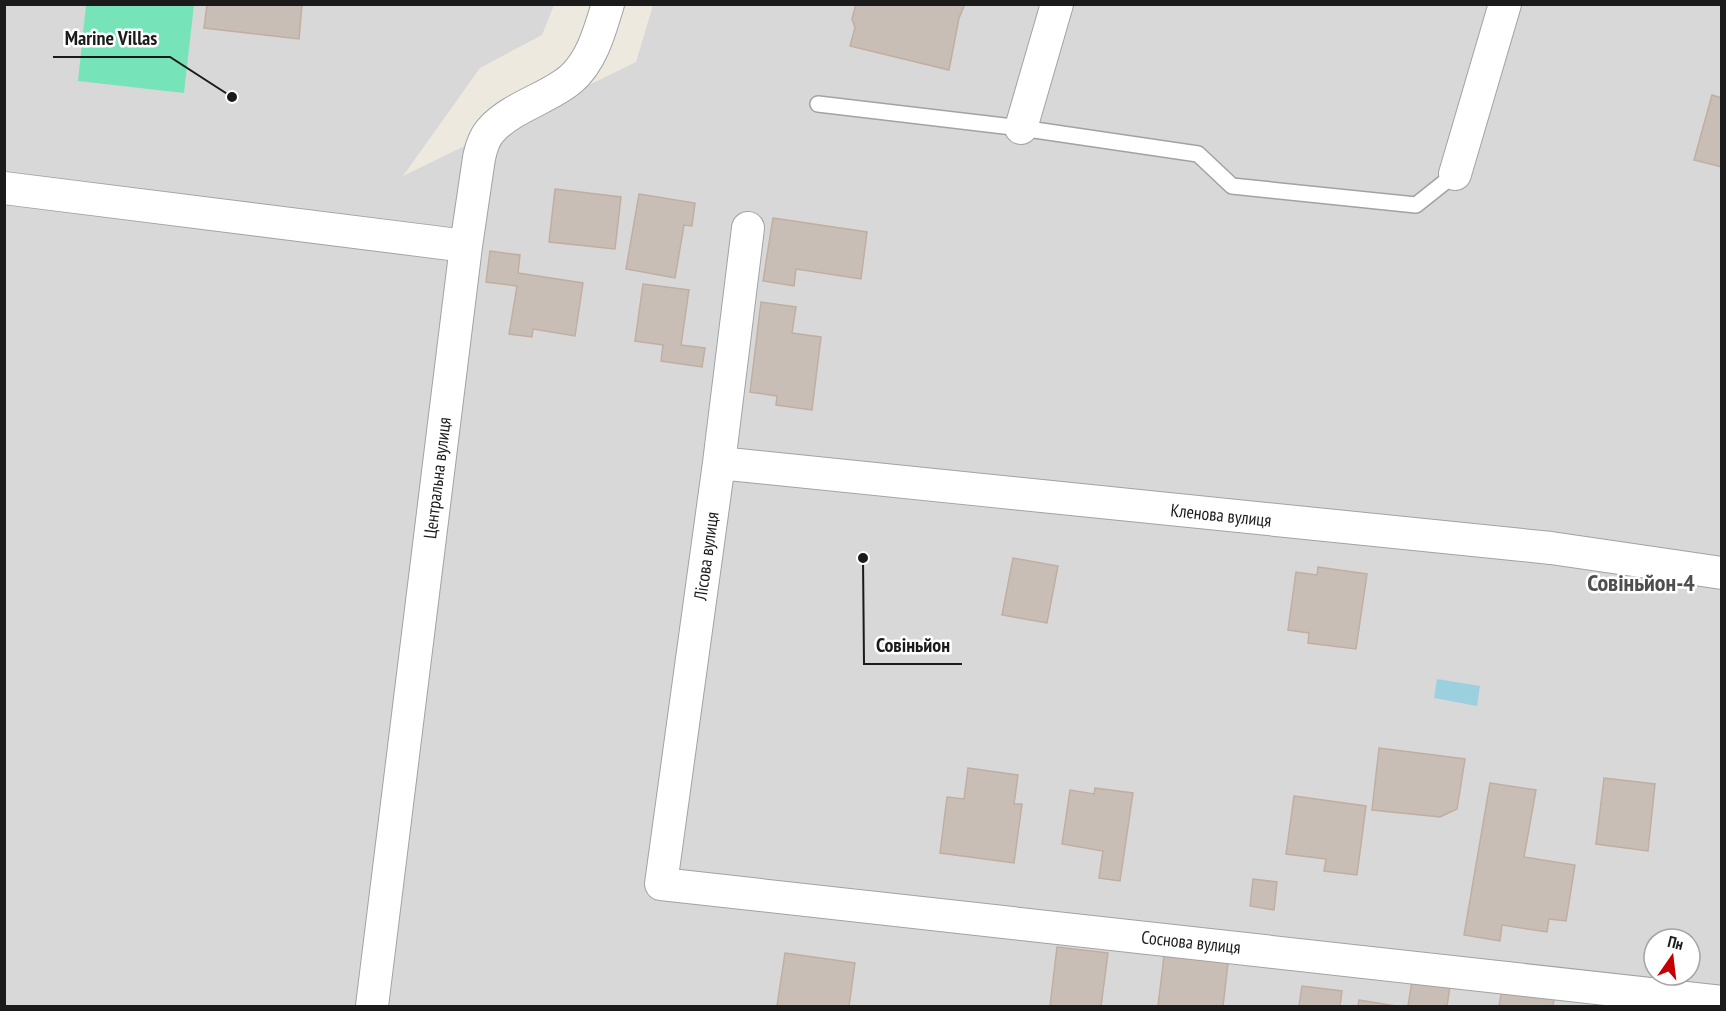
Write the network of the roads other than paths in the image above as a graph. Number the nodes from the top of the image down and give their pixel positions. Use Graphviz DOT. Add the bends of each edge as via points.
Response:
graph roads {
  1 [pos="608,4"];
  2 [pos="1057,4"];
  3 [pos="1505,4"];
  4 [pos="818,104"];
  5 [pos="1021,128"];
  6 [pos="1455,174"];
  7 [pos="5,194"];
  8 [pos="748,228"];
  9 [pos="466,246"];
  10 [pos="719,463"];
  11 [pos="1722,573"];
  12 [pos="661,884"];
  13 [pos="1722,1002"];
  14 [pos="372,1006"];
  1 -- 9 [label="street, Центральна вулиця" via="585,64 571,79 491,129 482,145"];
  2 -- 5 [label="street"];
  3 -- 6 [label="street"];
  4 -- 5 [label="lane"];
  5 -- 6 [label="lane" via="1198,154 1232,186 1416,206"];
  7 -- 9 [label="street"];
  8 -- 10 [label="street, Лісова вулиця"];
  9 -- 14 [label="street, Центральна вулиця"];
  10 -- 11 [label="street, Кленова вулиця" via="1551,548"];
  10 -- 12 [label="street, Лісова вулиця"];
  12 -- 13 [label="street, Соснова вулиця"];
}
